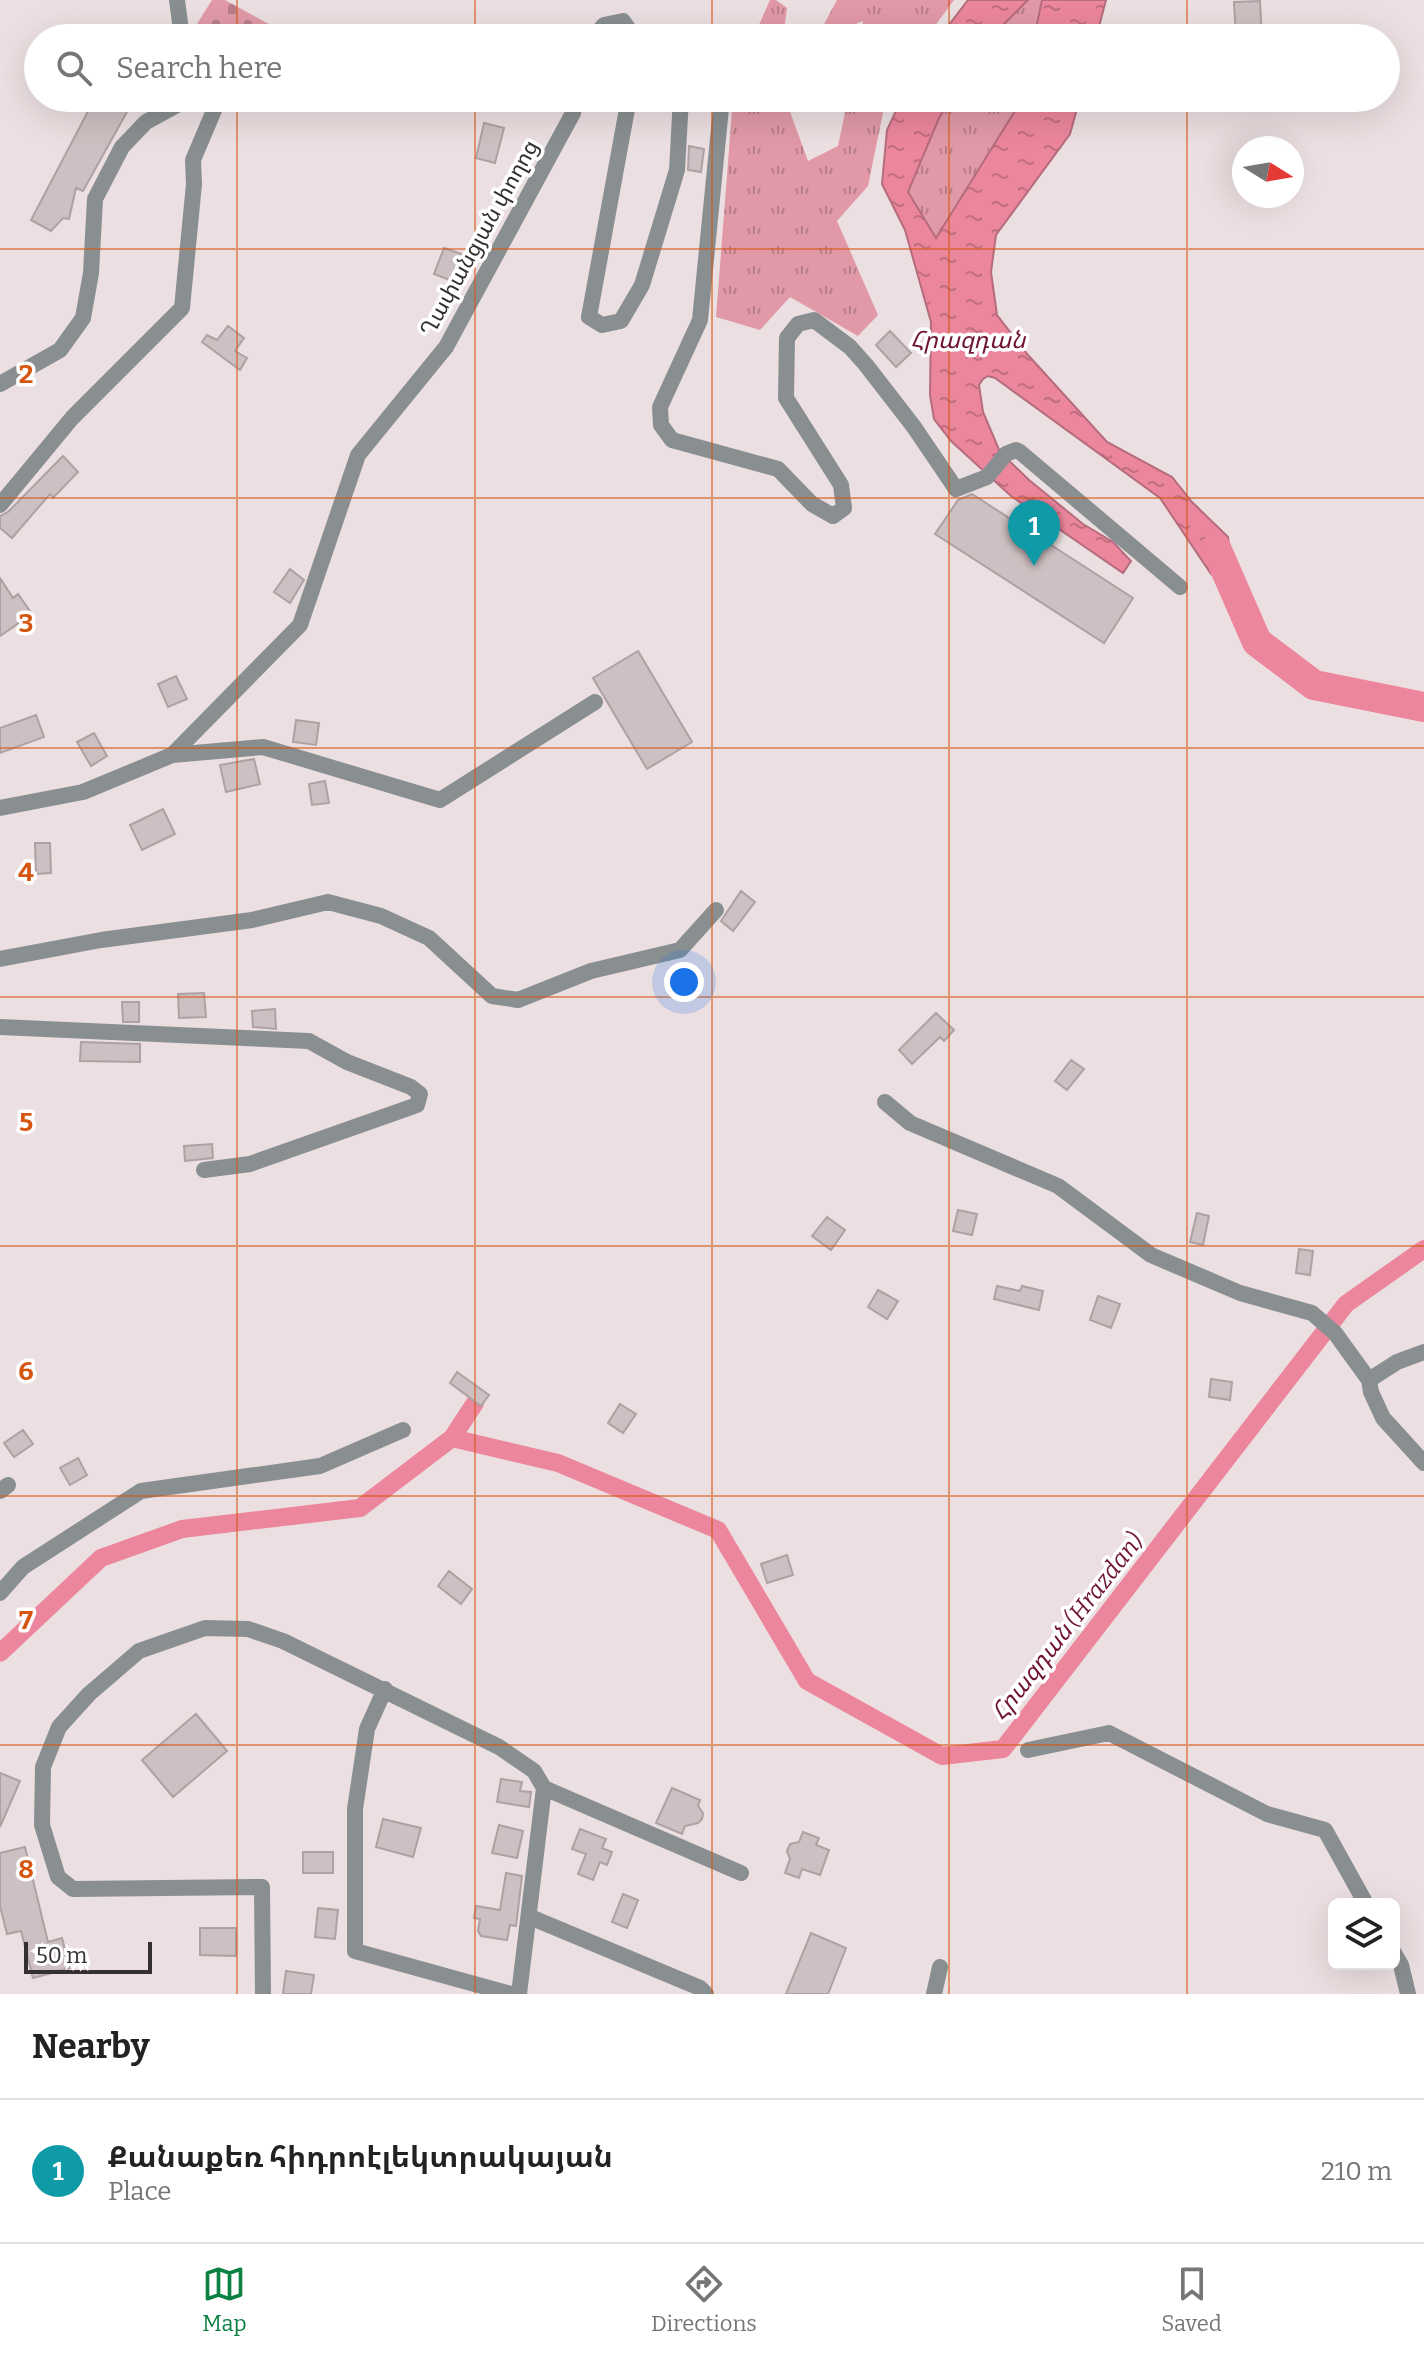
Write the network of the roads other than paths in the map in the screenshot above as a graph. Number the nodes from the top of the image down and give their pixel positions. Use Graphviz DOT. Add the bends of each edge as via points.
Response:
graph roads {
  1 [pos="177,0"];
  2 [pos="180,24"];
  3 [pos="164,112"];
  4 [pos="213,112"];
  5 [pos="573,112"];
  6 [pos="626,112"];
  7 [pos="680,112"];
  8 [pos="721,112"];
  9 [pos="0,384"];
  10 [pos="0,505"];
  11 [pos="1180,587"];
  12 [pos="595,702"];
  13 [pos="172,755"];
  14 [pos="0,808"];
  15 [pos="716,910"];
  16 [pos="0,959"];
  17 [pos="0,1027"];
  18 [pos="885,1102"];
  19 [pos="204,1170"];
  20 [pos="1424,1352"];
  21 [pos="1369,1380"];
  22 [pos="403,1430"];
  23 [pos="1424,1463"];
  24 [pos="0,1593"];
  25 [pos="385,1689"];
  26 [pos="1028,1750"];
  27 [pos="544,1788"];
  28 [pos="741,1873"];
  29 [pos="1363,1898"];
  30 [pos="530,1917"];
  31 [pos="1400,1963"];
  32 [pos="940,1967"];
  33 [pos="263,1994"];
  34 [pos="511,1994"];
  35 [pos="519,1994"];
  36 [pos="706,1994"];
  37 [pos="934,1994"];
  38 [pos="1408,1994"];
  1 -- 2 [label="street"];
  3 -- 9 [label="street" via="122,147 95,199 83,318 60,350"];
  4 -- 10 [label="street" via="193,160 182,308 72,418"];
  5 -- 13 [label="street, Ղափանցյան փողոց" via="446,347 358,455 300,625"];
  6 -- 7 [label="street" via="589,317 602,325 621,321 642,285 677,170"];
  8 -- 11 [label="street" via="700,320 660,407 661,425 672,440 778,469 812,504 833,516 844,508 841,485 786,398 787,338 798,324 814,320 866,365 956,489 987,477 1016,450"];
  12 -- 13 [label="street" via="440,800 263,747"];
  13 -- 14 [label="street, Ղափանցյան փողոց" via="83,792"];
  15 -- 16 [label="street" via="680,950 591,971 518,1000 492,996 429,938 381,916 328,902 252,920"];
  17 -- 19 [label="street" via="309,1041 420,1094 417,1105 250,1164"];
  18 -- 21 [label="street" via="910,1123 1058,1186 1151,1255 1240,1293 1312,1313 1335,1333"];
  20 -- 21 [label="street"];
  21 -- 23 [label="street" via="1383,1418"];
  22 -- 24 [label="street" via="320,1466 141,1491 23,1567"];
  25 -- 27 [label="street" via="499,1747 534,1771"];
  25 -- 33 [label="street" via="248,1629 205,1628 139,1651 59,1727 43,1767 42,1825 58,1877 73,1889 262,1887"];
  25 -- 34 [label="street" via="367,1729 355,1809 355,1951"];
  26 -- 29 [label="street" via="1109,1733 1267,1814 1325,1830"];
  27 -- 28 [label="street"];
  27 -- 30 [label="street"];
  30 -- 35 [label="street"];
  30 -- 36 [label="street"];
  31 -- 38 [label="street"];
  32 -- 37 [label="street"];
}
